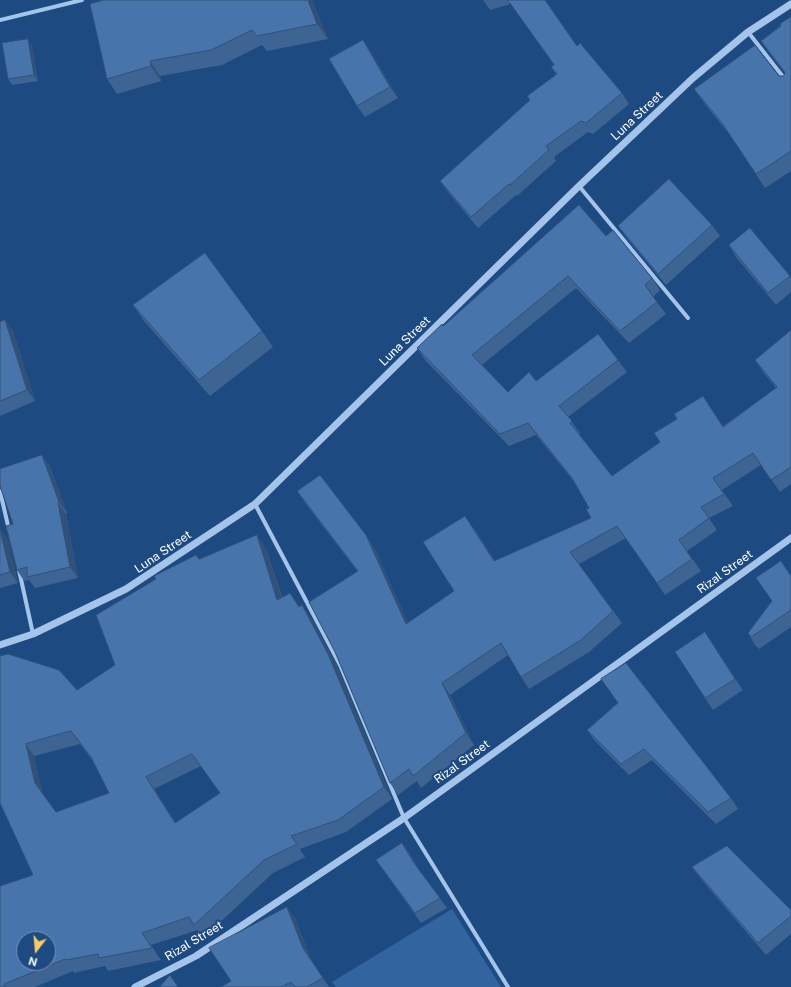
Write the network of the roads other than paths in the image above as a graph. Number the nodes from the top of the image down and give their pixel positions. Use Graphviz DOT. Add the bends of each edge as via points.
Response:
graph roads {
  1 [pos="82,0"];
  2 [pos="791,4"];
  3 [pos="0,20"];
  4 [pos="748,32"];
  5 [pos="791,88"];
  6 [pos="579,186"];
  7 [pos="688,318"];
  8 [pos="0,491"];
  9 [pos="255,504"];
  10 [pos="10,535"];
  11 [pos="791,538"];
  12 [pos="18,565"];
  13 [pos="34,634"];
  14 [pos="0,645"];
  15 [pos="404,818"];
  16 [pos="135,987"];
  17 [pos="508,987"];
  1 -- 3 [label="street"];
  2 -- 4 [label="street, Luna Street"];
  4 -- 5 [label="street"];
  4 -- 6 [label="street, Luna Street" via="693,78"];
  6 -- 7 [label="street"];
  6 -- 9 [label="street, Luna Street"];
  8 -- 10 [label="street"];
  9 -- 13 [label="street, Luna Street" via="126,589"];
  9 -- 15 [label="street" via="340,665"];
  11 -- 15 [label="street, Rizal Street"];
  12 -- 13 [label="street"];
  13 -- 14 [label="street, Luna Street"];
  15 -- 16 [label="street, Rizal Street" via="196,956"];
  15 -- 17 [label="street"];
}
